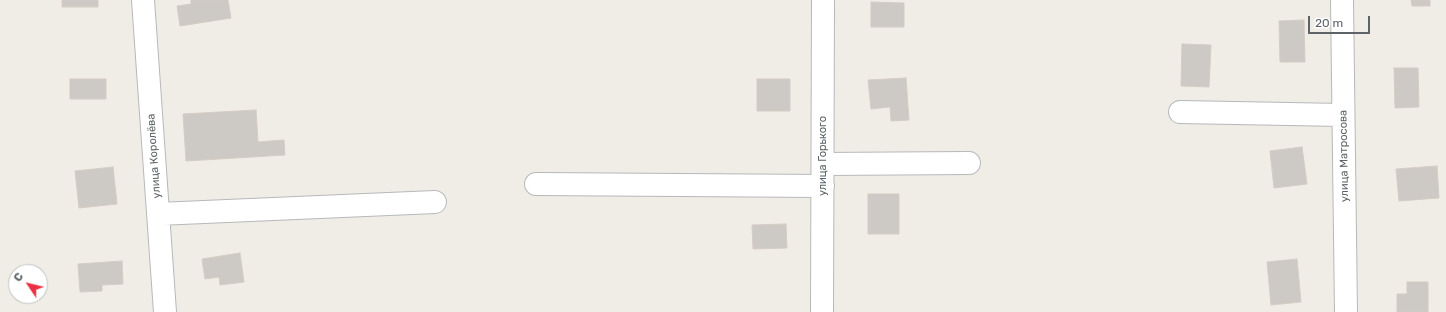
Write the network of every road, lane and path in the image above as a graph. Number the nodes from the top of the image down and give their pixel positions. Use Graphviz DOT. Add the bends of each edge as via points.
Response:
graph roads {
  1 [pos="143,0"];
  2 [pos="823,0"];
  3 [pos="1342,0"];
  4 [pos="1180,112"];
  5 [pos="1343,115"];
  6 [pos="969,163"];
  7 [pos="823,164"];
  8 [pos="536,184"];
  9 [pos="822,186"];
  10 [pos="435,202"];
  11 [pos="158,214"];
  12 [pos="165,312"];
  13 [pos="822,312"];
  14 [pos="1346,312"];
  1 -- 11 [label="street, улица Королёва"];
  2 -- 7 [label="street, улица Горького"];
  3 -- 5 [label="street, улица Матросова"];
  4 -- 5 [label="street"];
  5 -- 14 [label="street, улица Матросова"];
  6 -- 7 [label="street"];
  7 -- 9 [label="street, улица Горького"];
  8 -- 9 [label="street"];
  9 -- 13 [label="street, улица Горького"];
  10 -- 11 [label="street"];
  11 -- 12 [label="street, улица Королёва"];
}
